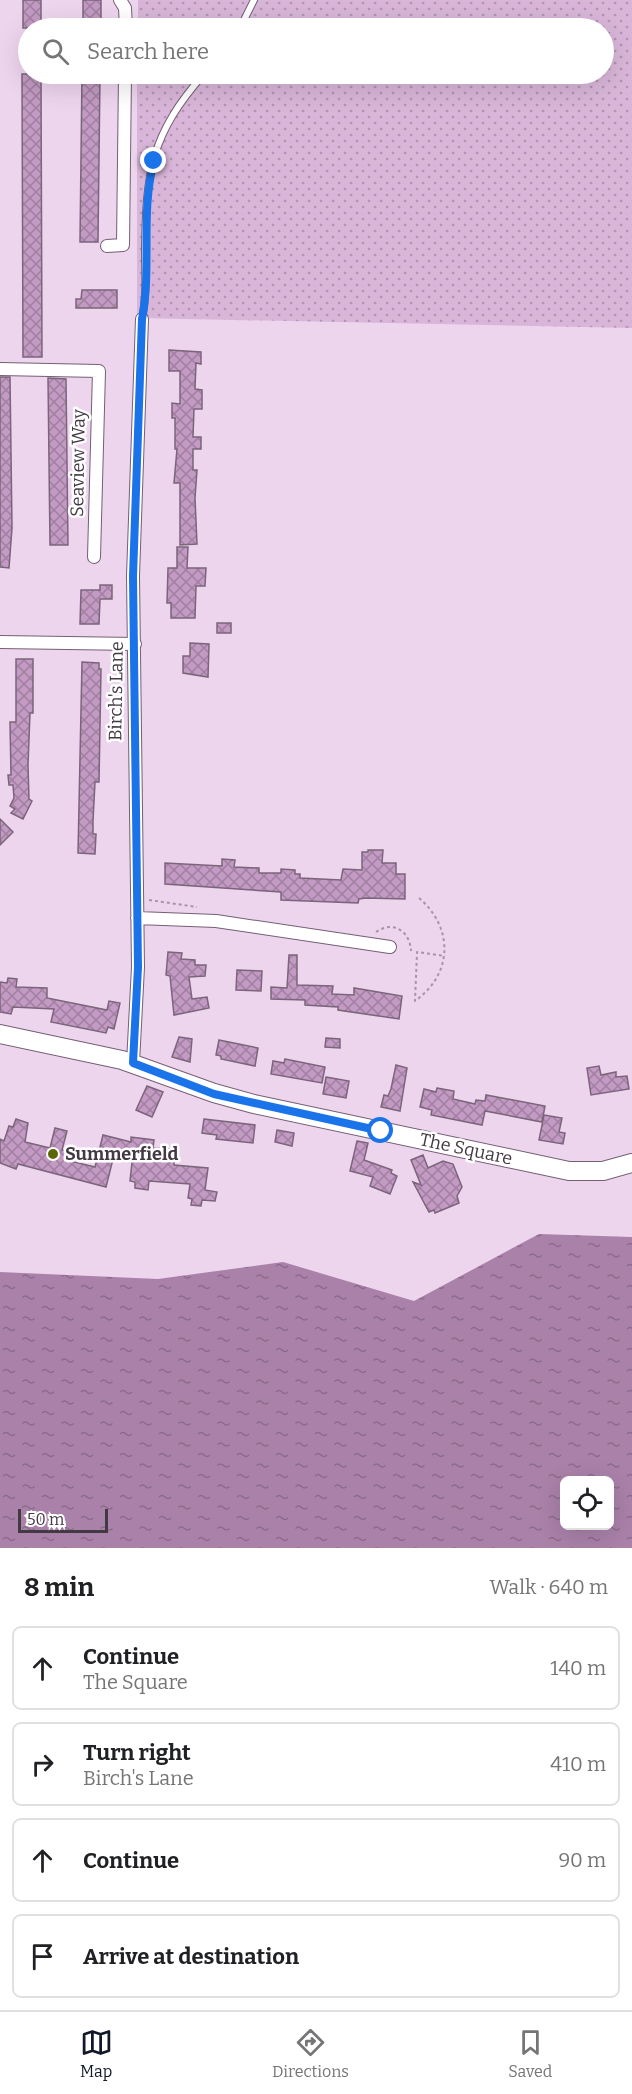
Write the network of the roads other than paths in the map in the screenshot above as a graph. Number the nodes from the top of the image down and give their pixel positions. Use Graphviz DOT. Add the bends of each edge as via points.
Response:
graph roads {
  1 [pos="120,0"];
  2 [pos="254,0"];
  3 [pos="126,18"];
  4 [pos="245,18"];
  5 [pos="125,84"];
  6 [pos="196,84"];
  7 [pos="107,246"];
  8 [pos="142,319"];
  9 [pos="0,369"];
  10 [pos="94,557"];
  11 [pos="0,642"];
  12 [pos="135,644"];
  13 [pos="137,918"];
  14 [pos="390,947"];
  15 [pos="0,1034"];
  16 [pos="133,1063"];
  17 [pos="632,1163"];
  1 -- 3 [label="street"];
  2 -- 4 [label="lane"];
  5 -- 7 [label="street" via="123,245"];
  6 -- 8 [label="lane" via="159,138 151,170"];
  8 -- 12 [label="street, Birch's Lane" via="133,576"];
  9 -- 10 [label="street, Seaview Way" via="99,371"];
  11 -- 12 [label="street"];
  12 -- 13 [label="street, Birch's Lane"];
  13 -- 14 [label="street" via="216,921"];
  13 -- 16 [label="street, Birch's Lane"];
  15 -- 16 [label="main road, The Square"];
  16 -- 17 [label="main road, The Square" via="214,1094 548,1167 603,1171"];
}
